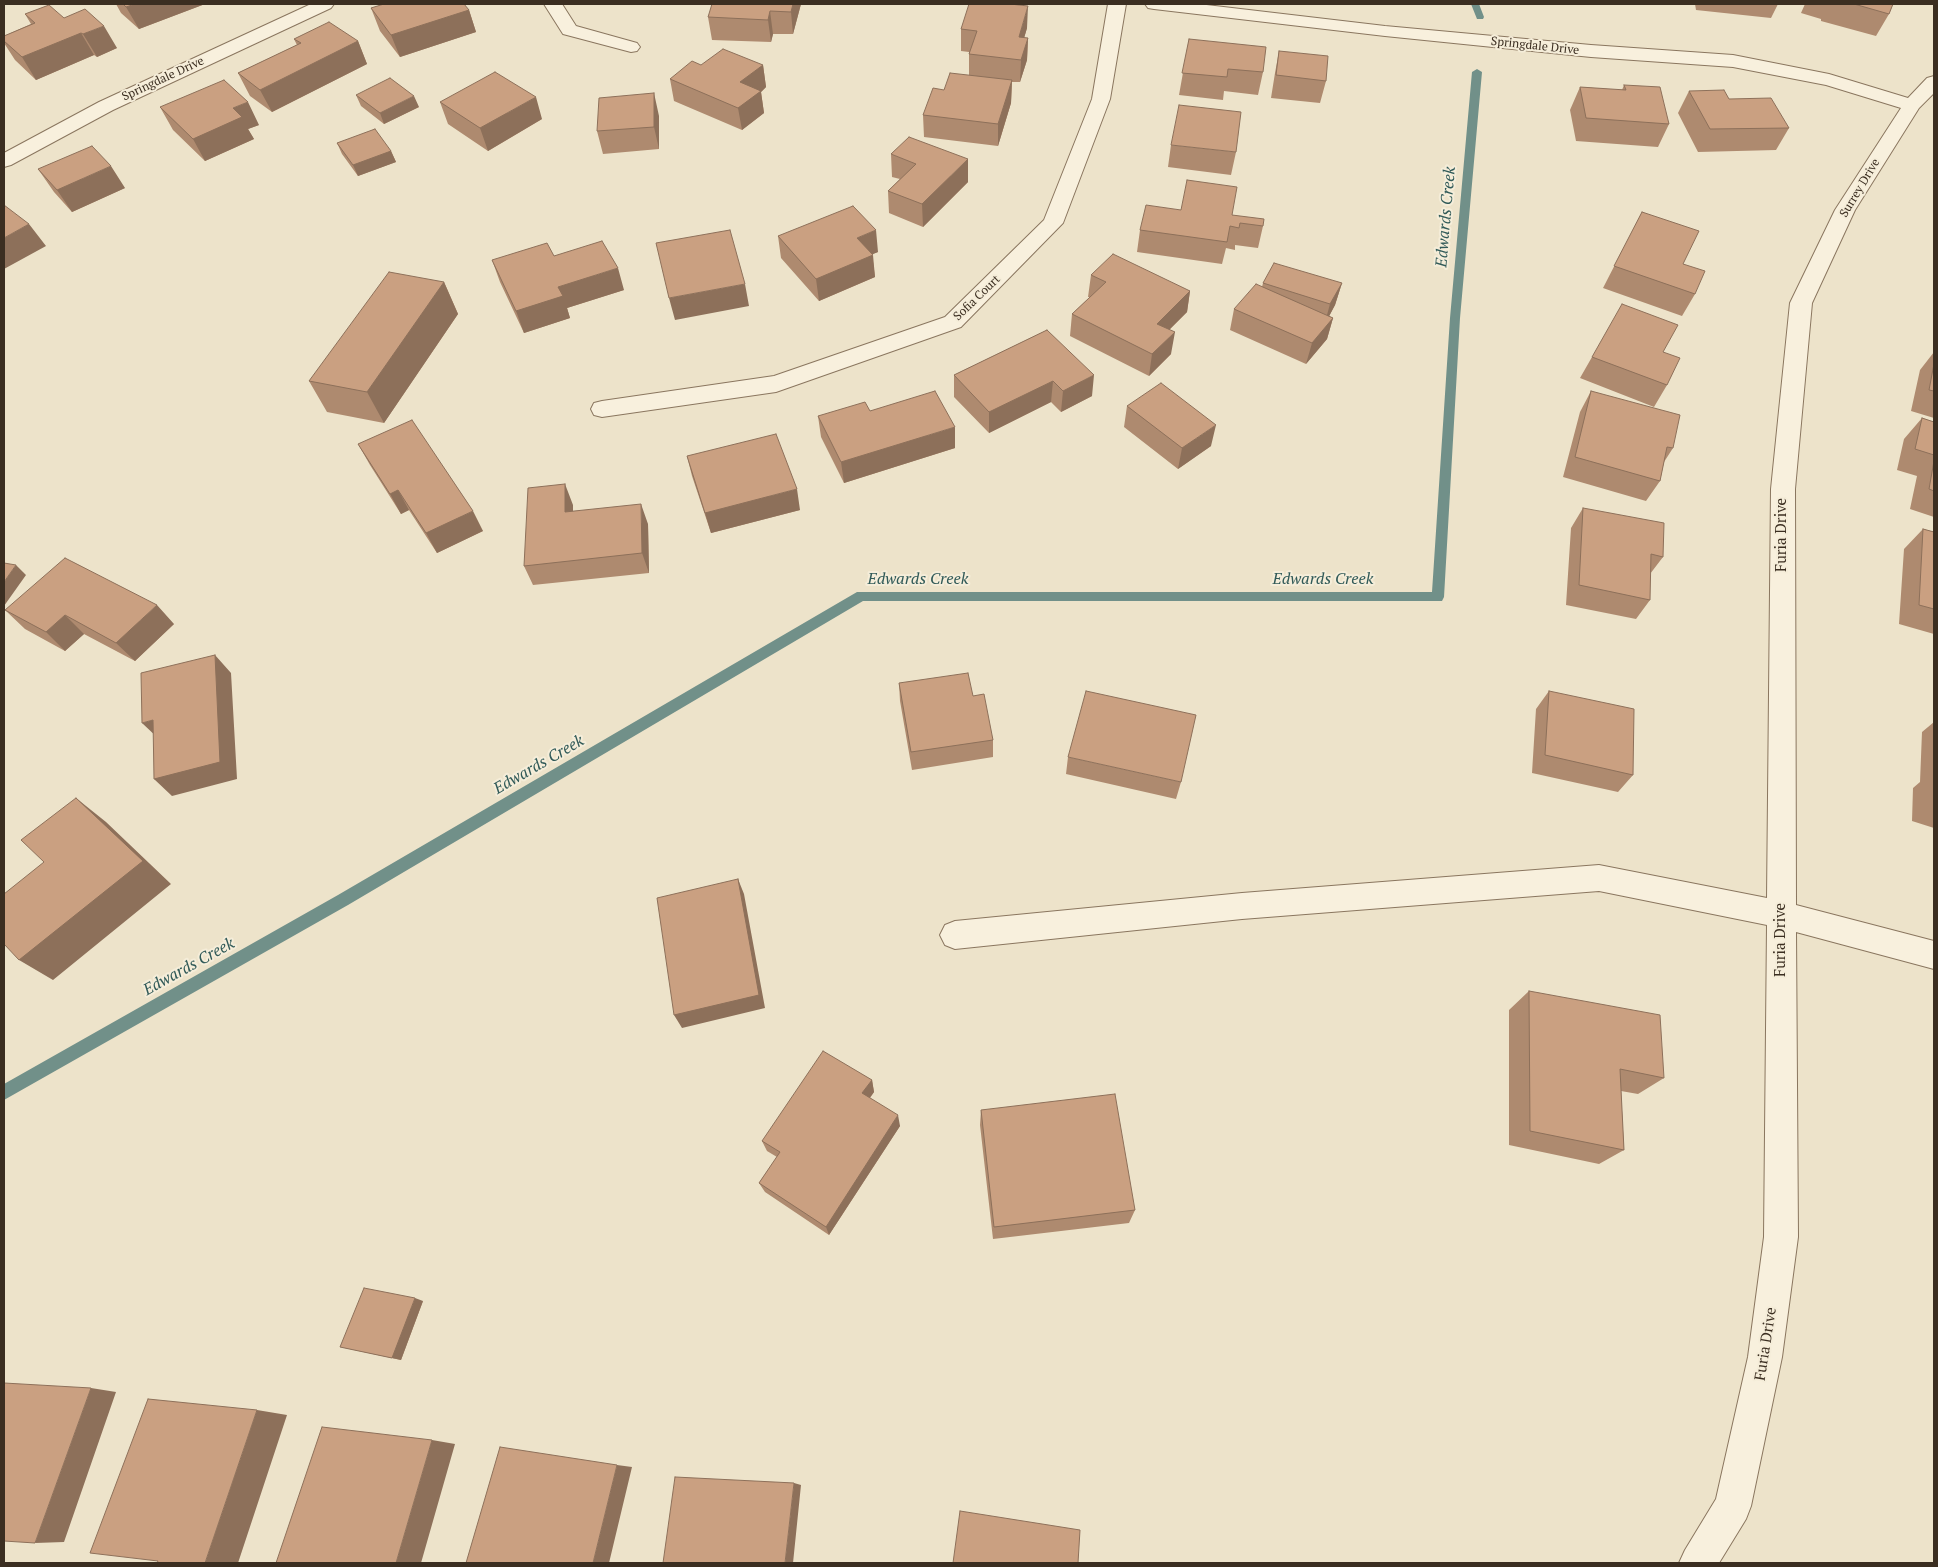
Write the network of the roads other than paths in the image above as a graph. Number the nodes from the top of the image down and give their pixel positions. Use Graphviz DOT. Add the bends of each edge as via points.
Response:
graph roads {
  1 [pos="324,4"];
  2 [pos="553,4"];
  3 [pos="1117,4"];
  4 [pos="1154,4"];
  5 [pos="631,47"];
  6 [pos="1934,82"];
  7 [pos="1912,104"];
  8 [pos="4,161"];
  9 [pos="1801,303"];
  10 [pos="602,409"];
  11 [pos="1781,914"];
  12 [pos="955,935"];
  13 [pos="1934,954"];
  14 [pos="1698,1563"];
  1 -- 8 [label="street, Springdale Drive" via="106,106"];
  2 -- 5 [label="street" via="569,30"];
  3 -- 10 [label="street, Sofia Court" via="1101,99 1053,223 953,322 776,384"];
  4 -- 7 [label="street, Springdale Drive" via="1385,31 1733,61 1829,80"];
  6 -- 7 [label="street, Surrey Drive"];
  7 -- 9 [label="street, Surrey Drive" via="1845,210"];
  9 -- 11 [label="street, Furia Drive" via="1782,489"];
  11 -- 12 [label="street" via="1599,878 1252,905"];
  11 -- 13 [label="street"];
  11 -- 14 [label="street, Furia Drive" via="1780,1238 1768,1339 1733,1506"];
}
